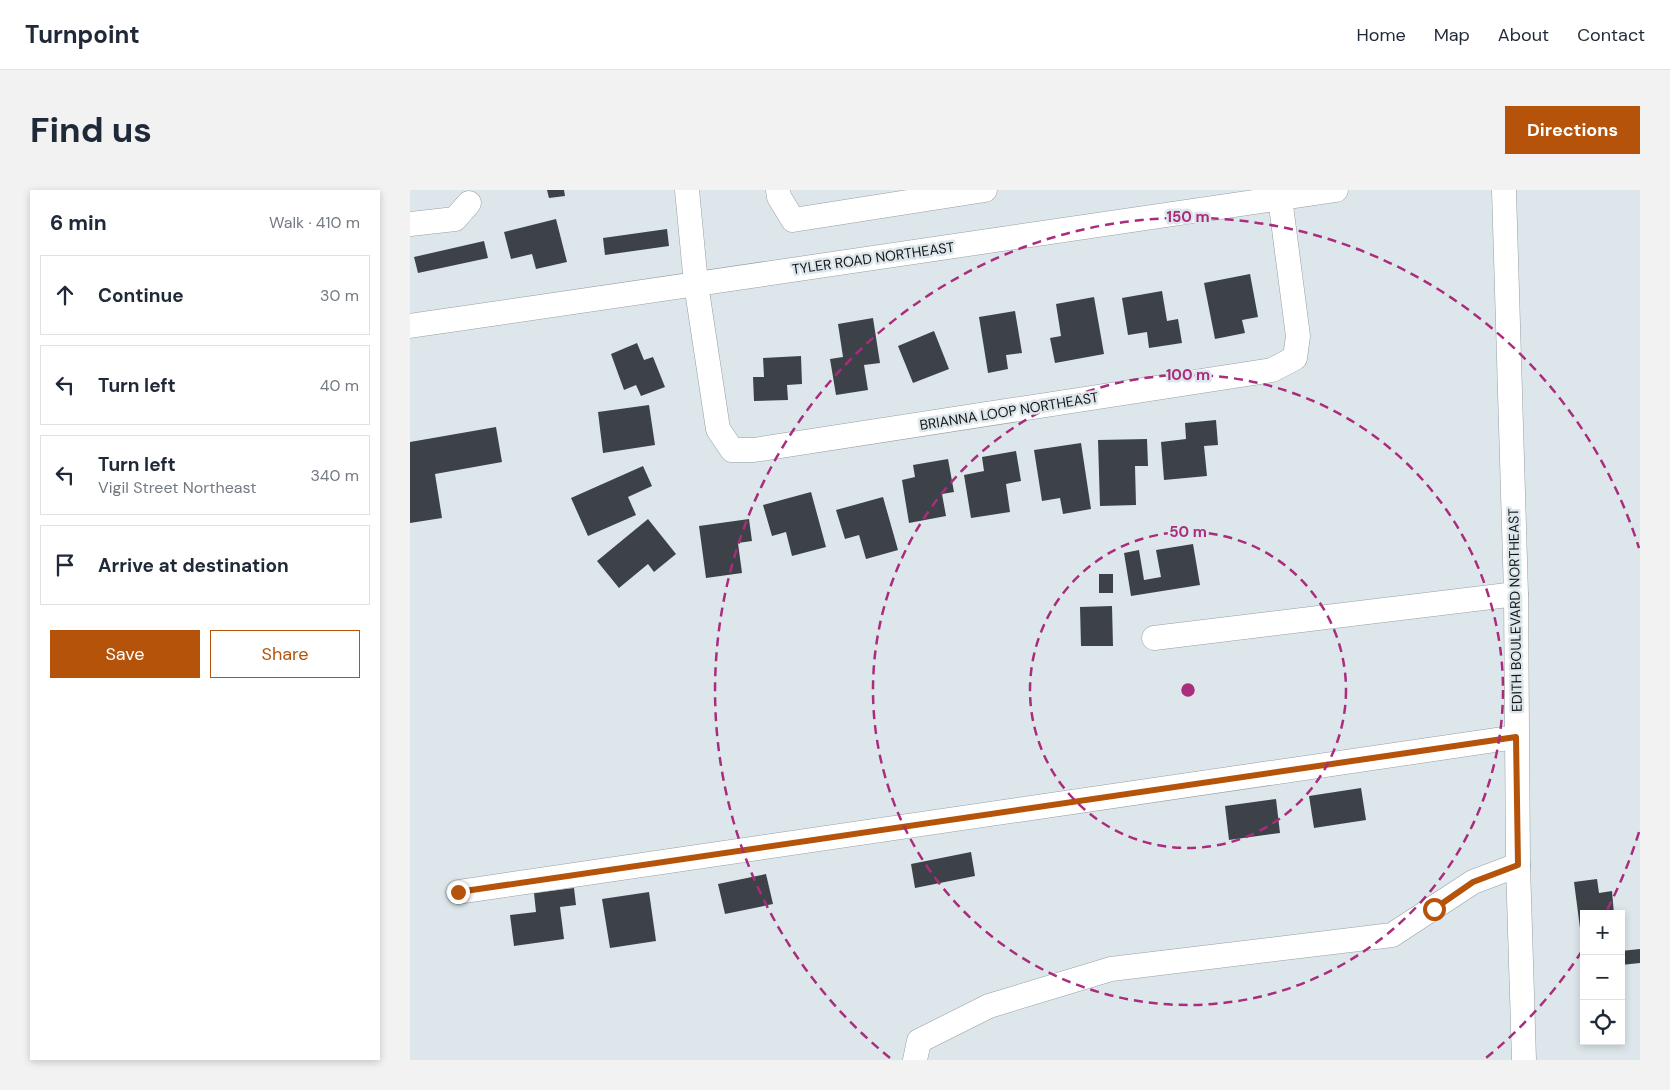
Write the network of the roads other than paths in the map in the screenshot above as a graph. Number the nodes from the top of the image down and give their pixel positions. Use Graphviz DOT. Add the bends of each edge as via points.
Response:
graph roads {
  1 [pos="687,190"];
  2 [pos="778,190"];
  3 [pos="985,190"];
  4 [pos="1336,190"];
  5 [pos="1504,190"];
  6 [pos="937,194"];
  7 [pos="1280,198"];
  8 [pos="858,200"];
  9 [pos="469,203"];
  10 [pos="410,224"];
  11 [pos="696,284"];
  12 [pos="410,326"];
  13 [pos="1516,594"];
  14 [pos="1154,638"];
  15 [pos="1516,737"];
  16 [pos="1518,865"];
  17 [pos="458,892"];
  18 [pos="915,1060"];
  19 [pos="1524,1060"];
  1 -- 11 [label="street"];
  2 -- 8 [label="street" via="778,198 793,220"];
  3 -- 6 [label="street"];
  4 -- 7 [label="street, TYLER ROAD NORTHEAST"];
  5 -- 13 [label="street, EDITH BOULEVARD NORTHEAST"];
  6 -- 8 [label="street"];
  7 -- 11 [label="street, TYLER ROAD NORTHEAST"];
  7 -- 11 [label="street, BRIANNA LOOP NORTHEAST" via="1298,336 1294,358 1272,370 754,450 732,450 718,429"];
  9 -- 10 [label="street" via="455,219"];
  11 -- 12 [label="street, TYLER ROAD NORTHEAST"];
  13 -- 14 [label="street"];
  13 -- 15 [label="street, EDITH BOULEVARD NORTHEAST"];
  15 -- 16 [label="street, EDITH BOULEVARD NORTHEAST"];
  15 -- 17 [label="street"];
  16 -- 18 [label="street" via="1473,882 1392,936 1111,969 989,1006 919,1041"];
  16 -- 19 [label="street, EDITH BOULEVARD NORTHEAST"];
}
